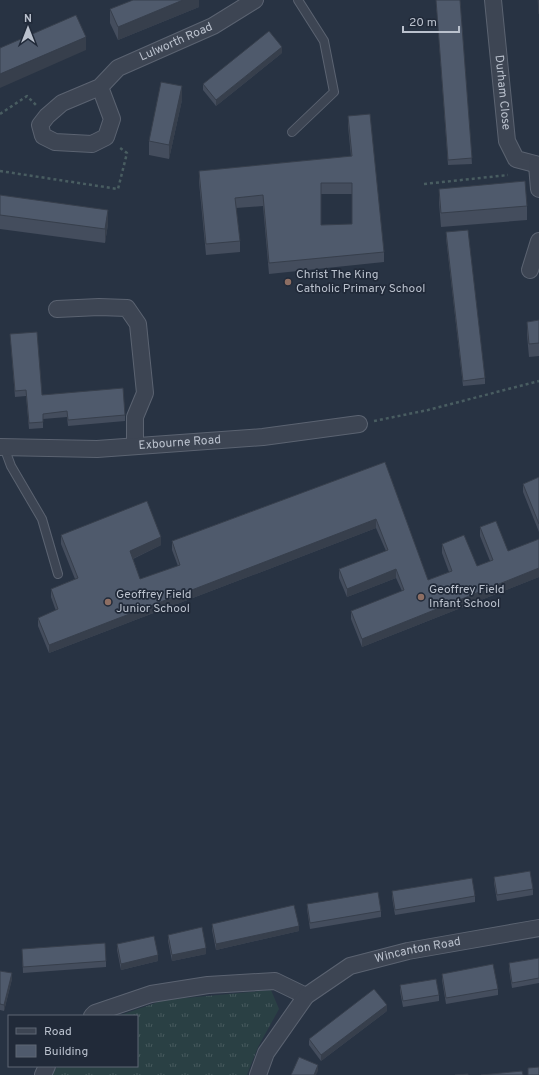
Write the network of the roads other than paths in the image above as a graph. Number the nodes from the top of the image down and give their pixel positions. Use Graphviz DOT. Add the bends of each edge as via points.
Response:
graph roads {
  1 [pos="255,0"];
  2 [pos="298,0"];
  3 [pos="493,0"];
  4 [pos="100,87"];
  5 [pos="292,132"];
  6 [pos="538,165"];
  7 [pos="539,189"];
  8 [pos="539,241"];
  9 [pos="530,270"];
  10 [pos="57,309"];
  11 [pos="359,424"];
  12 [pos="135,445"];
  13 [pos="2,447"];
  14 [pos="58,574"];
  15 [pos="539,928"];
  16 [pos="306,996"];
  17 [pos="93,1015"];
  18 [pos="258,1075"];
  1 -- 4 [label="street, Lulworth Road" via="213,26 118,68"];
  2 -- 5 [label="lane" via="324,41 334,92"];
  3 -- 6 [label="street, Durham Close" via="507,141 516,160"];
  4 -- 4 [label="street, Lulworth Road" via="112,119 106,137 92,144 55,142 43,136 40,125 62,103"];
  6 -- 7 [label="street"];
  8 -- 9 [label="street"];
  10 -- 12 [label="street" via="99,306 127,308 138,324 145,393 135,417"];
  11 -- 12 [label="street, Exbourne Road" via="262,437"];
  12 -- 13 [label="street, Exbourne Road" via="97,448"];
  13 -- 14 [label="lane" via="42,519"];
  15 -- 16 [label="street, Wincanton Road" via="408,951 350,966"];
  16 -- 17 [label="street" via="275,981 208,985 151,994"];
  16 -- 18 [label="street, Wincanton Road" via="266,1053"];
}
